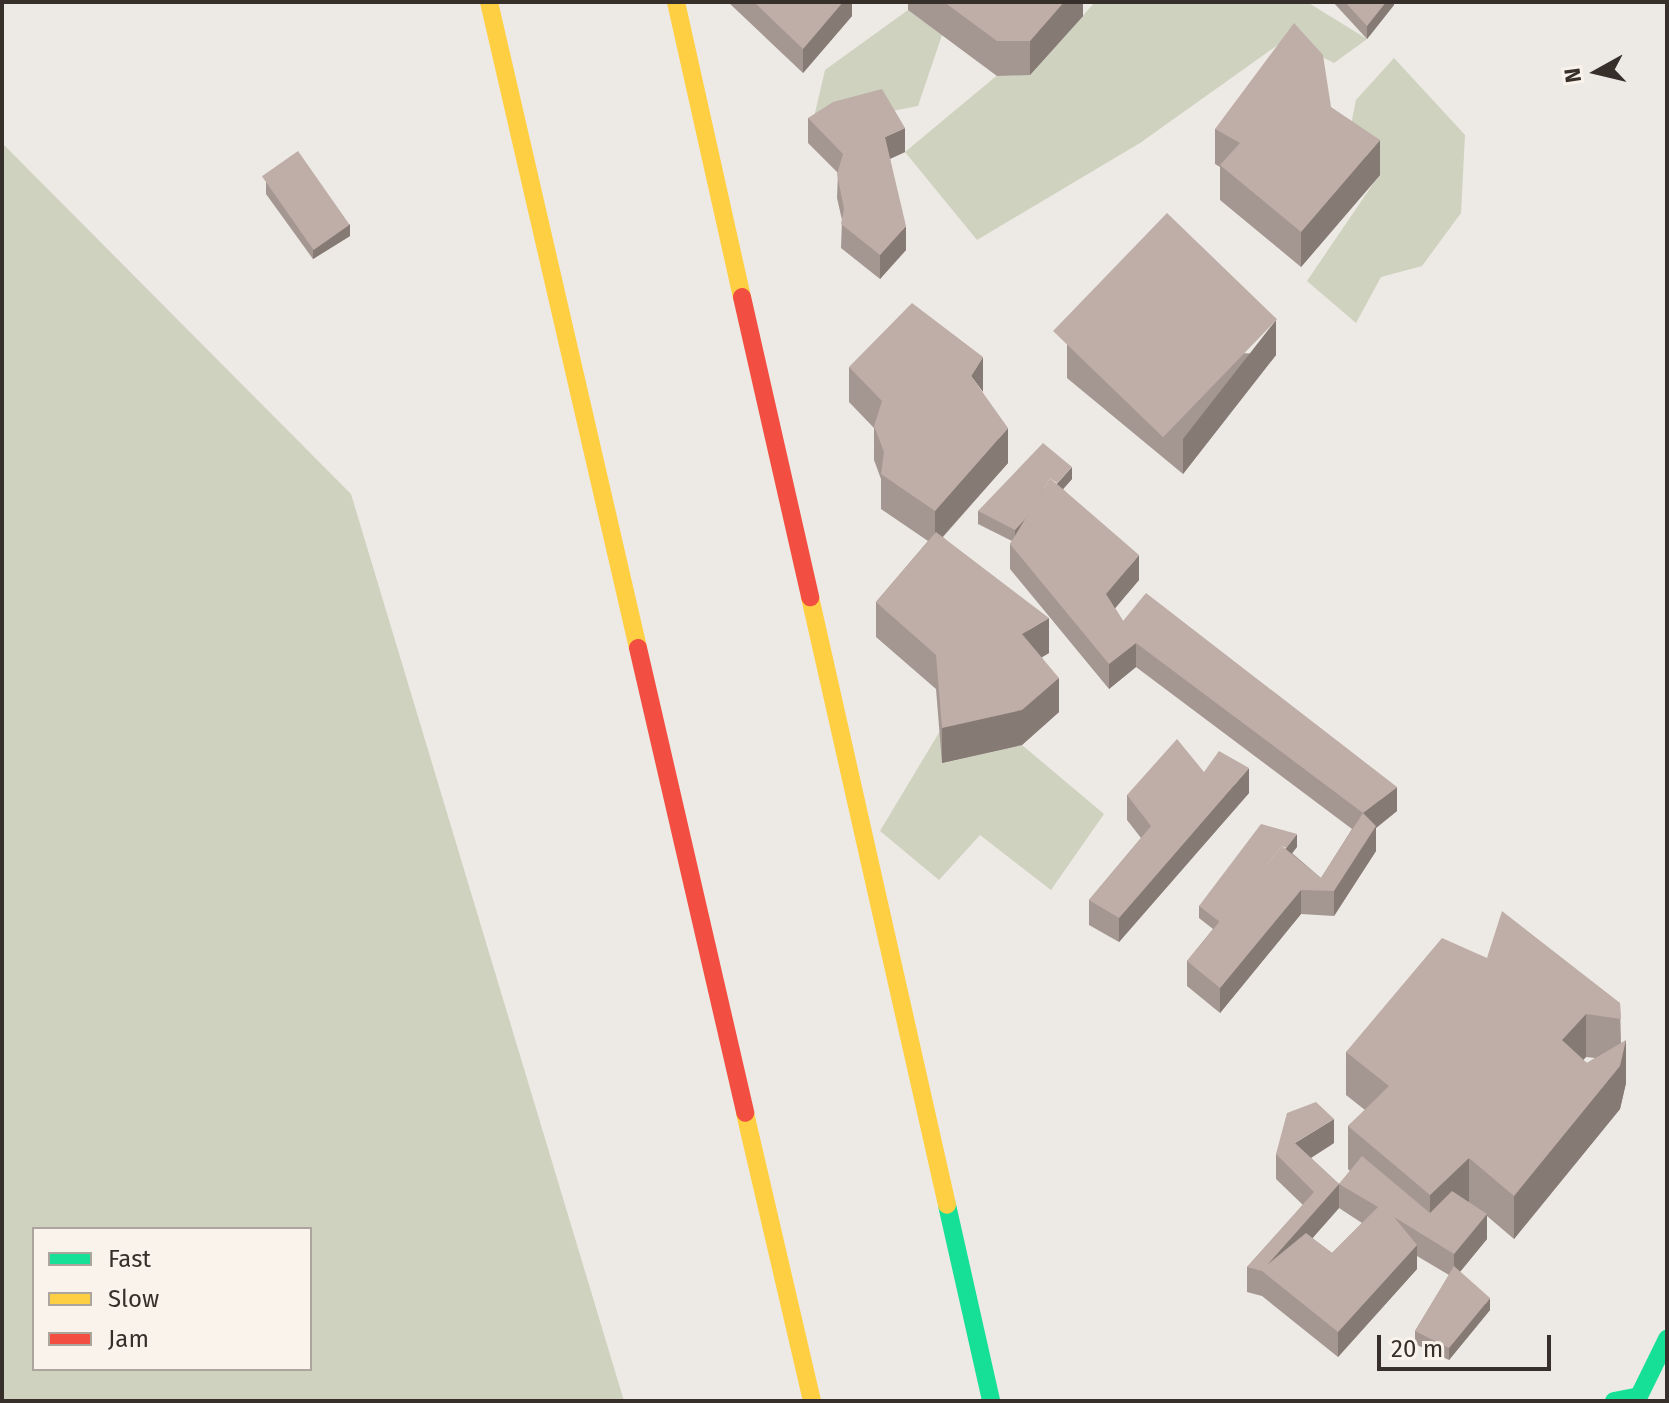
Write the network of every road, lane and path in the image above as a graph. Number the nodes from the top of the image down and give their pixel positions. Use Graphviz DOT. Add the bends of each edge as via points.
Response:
graph roads {
  1 [pos="489,2"];
  2 [pos="676,2"];
  3 [pos="1667,1339"];
  4 [pos="812,1401"];
  5 [pos="991,1401"];
  6 [pos="1614,1401"];
  1 -- 4 [label="main road"];
  2 -- 5 [label="main road"];
  3 -- 6 [label="main road" via="1639,1396"];
}
